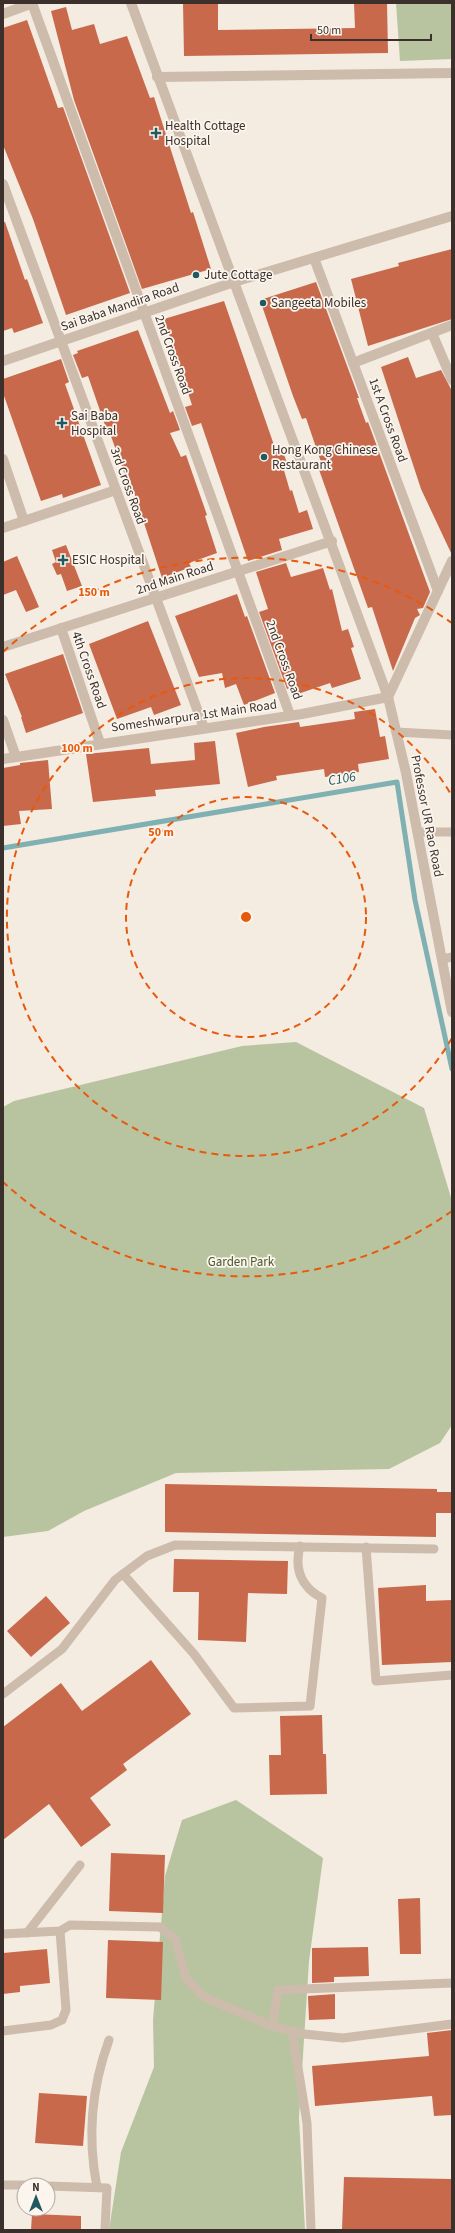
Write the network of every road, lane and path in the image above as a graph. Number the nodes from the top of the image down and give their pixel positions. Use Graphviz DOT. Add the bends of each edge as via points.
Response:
graph roads {
  1 [pos="32,3"];
  2 [pos="131,3"];
  3 [pos="3,14"];
  4 [pos="452,73"];
  5 [pos="157,77"];
  6 [pos="3,184"];
  7 [pos="452,216"];
  8 [pos="314,258"];
  9 [pos="234,282"];
  10 [pos="144,311"];
  11 [pos="452,325"];
  12 [pos="432,333"];
  13 [pos="61,340"];
  14 [pos="3,361"];
  15 [pos="353,363"];
  16 [pos="452,380"];
  17 [pos="3,459"];
  18 [pos="116,490"];
  19 [pos="24,521"];
  20 [pos="3,528"];
  21 [pos="332,541"];
  22 [pos="452,561"];
  23 [pos="238,572"];
  24 [pos="438,591"];
  25 [pos="156,598"];
  26 [pos="61,628"];
  27 [pos="3,647"];
  28 [pos="388,697"];
  29 [pos="290,715"];
  30 [pos="3,720"];
  31 [pos="204,728"];
  32 [pos="396,732"];
  33 [pos="452,735"];
  34 [pos="100,743"];
  35 [pos="16,757"];
  36 [pos="3,759"];
  37 [pos="418,832"];
  38 [pos="452,832"];
  39 [pos="447,958"];
  40 [pos="452,1012"];
  41 [pos="300,1546"];
  42 [pos="366,1547"];
  43 [pos="434,1549"];
  44 [pos="123,1574"];
  45 [pos="452,1675"];
  46 [pos="3,1694"];
  47 [pos="80,1865"];
  48 [pos="60,1931"];
  49 [pos="27,1933"];
  50 [pos="3,1934"];
  51 [pos="452,1982"];
  52 [pos="452,2024"];
  53 [pos="272,2026"];
  54 [pos="3,2031"];
  55 [pos="292,2031"];
  56 [pos="109,2040"];
  57 [pos="3,2185"];
  58 [pos="16,2185"];
  59 [pos="56,2186"];
  60 [pos="97,2187"];
  61 [pos="105,2230"];
  62 [pos="311,2230"];
  1 -- 3 [label="street"];
  1 -- 10 [label="street, 2nd Cross Road"];
  2 -- 5 [label="street, Professor UR Rao Road"];
  4 -- 5 [label="street"];
  5 -- 9 [label="street, Professor UR Rao Road"];
  6 -- 13 [label="street, 3rd Cross Road"];
  7 -- 8 [label="street, Sai Baba Mandira Road"];
  8 -- 9 [label="street, Sai Baba Mandira Road"];
  8 -- 15 [label="street, 1st A Cross Road"];
  9 -- 10 [label="street, Sai Baba Mandira Road"];
  9 -- 21 [label="street, Professor UR Rao Road"];
  10 -- 13 [label="street, Sai Baba Mandira Road"];
  10 -- 23 [label="street, 2nd Cross Road"];
  11 -- 12 [label="street"];
  12 -- 15 [label="street"];
  12 -- 16 [label="street"];
  13 -- 14 [label="street, Sai Baba Mandira Road"];
  13 -- 18 [label="street, 3rd Cross Road"];
  15 -- 24 [label="street, 1st A Cross Road"];
  17 -- 19 [label="street"];
  18 -- 19 [label="street"];
  18 -- 25 [label="street, 3rd Cross Road"];
  19 -- 20 [label="street"];
  21 -- 23 [label="street, 2nd Main Road"];
  21 -- 28 [label="street, Professor UR Rao Road"];
  22 -- 24 [label="street"];
  23 -- 25 [label="street, 2nd Main Road"];
  23 -- 29 [label="street, 2nd Cross Road"];
  24 -- 28 [label="street"];
  25 -- 26 [label="street, 2nd Main Road"];
  25 -- 31 [label="street, 3rd Cross Road"];
  26 -- 27 [label="street, 2nd Main Road"];
  26 -- 34 [label="street, 4th Cross Road"];
  28 -- 29 [label="street, Someshwarpura 1st Main Road"];
  28 -- 32 [label="street, Professor UR Rao Road"];
  29 -- 31 [label="street, Someshwarpura 1st Main Road"];
  30 -- 35 [label="street"];
  31 -- 34 [label="street, Someshwarpura 1st Main Road"];
  32 -- 33 [label="lane"];
  32 -- 37 [label="street, Professor UR Rao Road"];
  34 -- 35 [label="street, Someshwarpura 1st Main Road"];
  35 -- 36 [label="street, Someshwarpura 1st Main Road"];
  37 -- 38 [label="lane"];
  37 -- 39 [label="street, Professor UR Rao Road"];
  39 -- 40 [label="street, Professor UR Rao Road"];
  41 -- 42 [label="lane"];
  41 -- 44 [label="lane" via="175,1546 147,1556"];
  41 -- 44 [label="lane" via="297,1565 299,1574 308,1589 322,1598 310,1706 234,1708 194,1654"];
  42 -- 43 [label="lane"];
  42 -- 45 [label="lane" via="376,1681"];
  44 -- 46 [label="lane" via="115,1580 62,1649"];
  47 -- 49 [label="lane"];
  48 -- 49 [label="lane"];
  48 -- 53 [label="lane" via="70,1925 160,1926 175,1940 182,1970 197,1992 212,2001"];
  48 -- 54 [label="lane" via="66,2010 62,2020 51,2026"];
  49 -- 50 [label="lane"];
  51 -- 53 [label="lane" via="278,1990"];
  52 -- 55 [label="lane" via="344,2038"];
  53 -- 55 [label="lane"];
  55 -- 62 [label="lane" via="307,2123"];
  56 -- 60 [label="lane" via="96,2081 90,2123"];
  57 -- 58 [label="lane"];
  59 -- 60 [label="lane"];
  60 -- 61 [label="lane" via="107,2188"];
}
